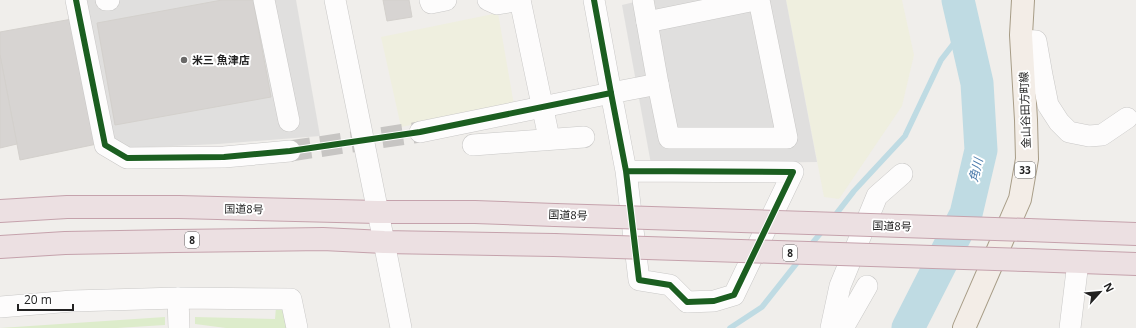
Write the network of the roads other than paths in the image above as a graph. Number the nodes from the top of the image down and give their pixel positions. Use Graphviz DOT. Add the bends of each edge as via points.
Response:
graph roads {
  1 [pos="76,0"];
  2 [pos="264,0"];
  3 [pos="335,0"];
  4 [pos="430,0"];
  5 [pos="446,0"];
  6 [pos="488,0"];
  7 [pos="520,0"];
  8 [pos="594,0"];
  9 [pos="643,0"];
  10 [pos="755,0"];
  11 [pos="759,0"];
  12 [pos="1023,0"];
  13 [pos="647,22"];
  14 [pos="1022,40"];
  15 [pos="658,84"];
  16 [pos="611,93"];
  17 [pos="542,108"];
  18 [pos="1127,118"];
  19 [pos="289,121"];
  20 [pos="420,132"];
  21 [pos="584,137"];
  22 [pos="549,138"];
  23 [pos="473,145"];
  24 [pos="290,151"];
  25 [pos="626,171"];
  26 [pos="902,174"];
  27 [pos="0,211"];
  28 [pos="378,212"];
  29 [pos="1136,234"];
  30 [pos="384,242"];
  31 [pos="0,247"];
  32 [pos="1078,262"];
  33 [pos="1136,264"];
  34 [pos="867,286"];
  35 [pos="178,298"];
  36 [pos="0,307"];
  37 [pos="179,328"];
  38 [pos="297,328"];
  39 [pos="401,328"];
  40 [pos="831,328"];
  41 [pos="843,328"];
  42 [pos="964,328"];
  43 [pos="1070,328"];
  1 -- 24 [label="street" via="105,145 127,158 224,157"];
  2 -- 19 [label="street"];
  3 -- 28 [label="street"];
  4 -- 5 [label="street" via="431,3"];
  6 -- 7 [label="street" via="498,4"];
  7 -- 17 [label="street"];
  8 -- 16 [label="street"];
  9 -- 13 [label="street"];
  10 -- 13 [label="street"];
  11 -- 15 [label="street" via="787,138 669,138"];
  12 -- 14 [label="main road, 金山谷田方町線 / 33"];
  13 -- 15 [label="street"];
  14 -- 18 [label="street" via="1036,41 1048,105 1069,132 1089,136 1102,135"];
  14 -- 42 [label="main road, 金山谷田方町線 / 33" via="1026,159 1020,198"];
  15 -- 16 [label="street"];
  16 -- 17 [label="street"];
  16 -- 25 [label="street"];
  17 -- 20 [label="street"];
  17 -- 22 [label="street"];
  21 -- 22 [label="street"];
  22 -- 23 [label="street"];
  25 -- 25 [label="street" via="634,171 793,172 734,295 714,301 687,302 670,285 639,280"];
  26 -- 40 [label="street" via="877,196 840,286"];
  27 -- 28 [label="highway, 国道8号" via="67,207 187,207"];
  28 -- 29 [label="highway, 国道8号, bridge" via="476,212"];
  28 -- 30 [label="street"];
  30 -- 31 [label="highway, 8" via="323,239 175,240"];
  30 -- 32 [label="highway, 8, bridge"];
  30 -- 39 [label="street"];
  32 -- 33 [label="highway, 8"];
  32 -- 43 [label="street"];
  34 -- 41 [label="street"];
  35 -- 36 [label="street" via="72,301"];
  35 -- 37 [label="street"];
  35 -- 38 [label="street" via="291,299"];
}
